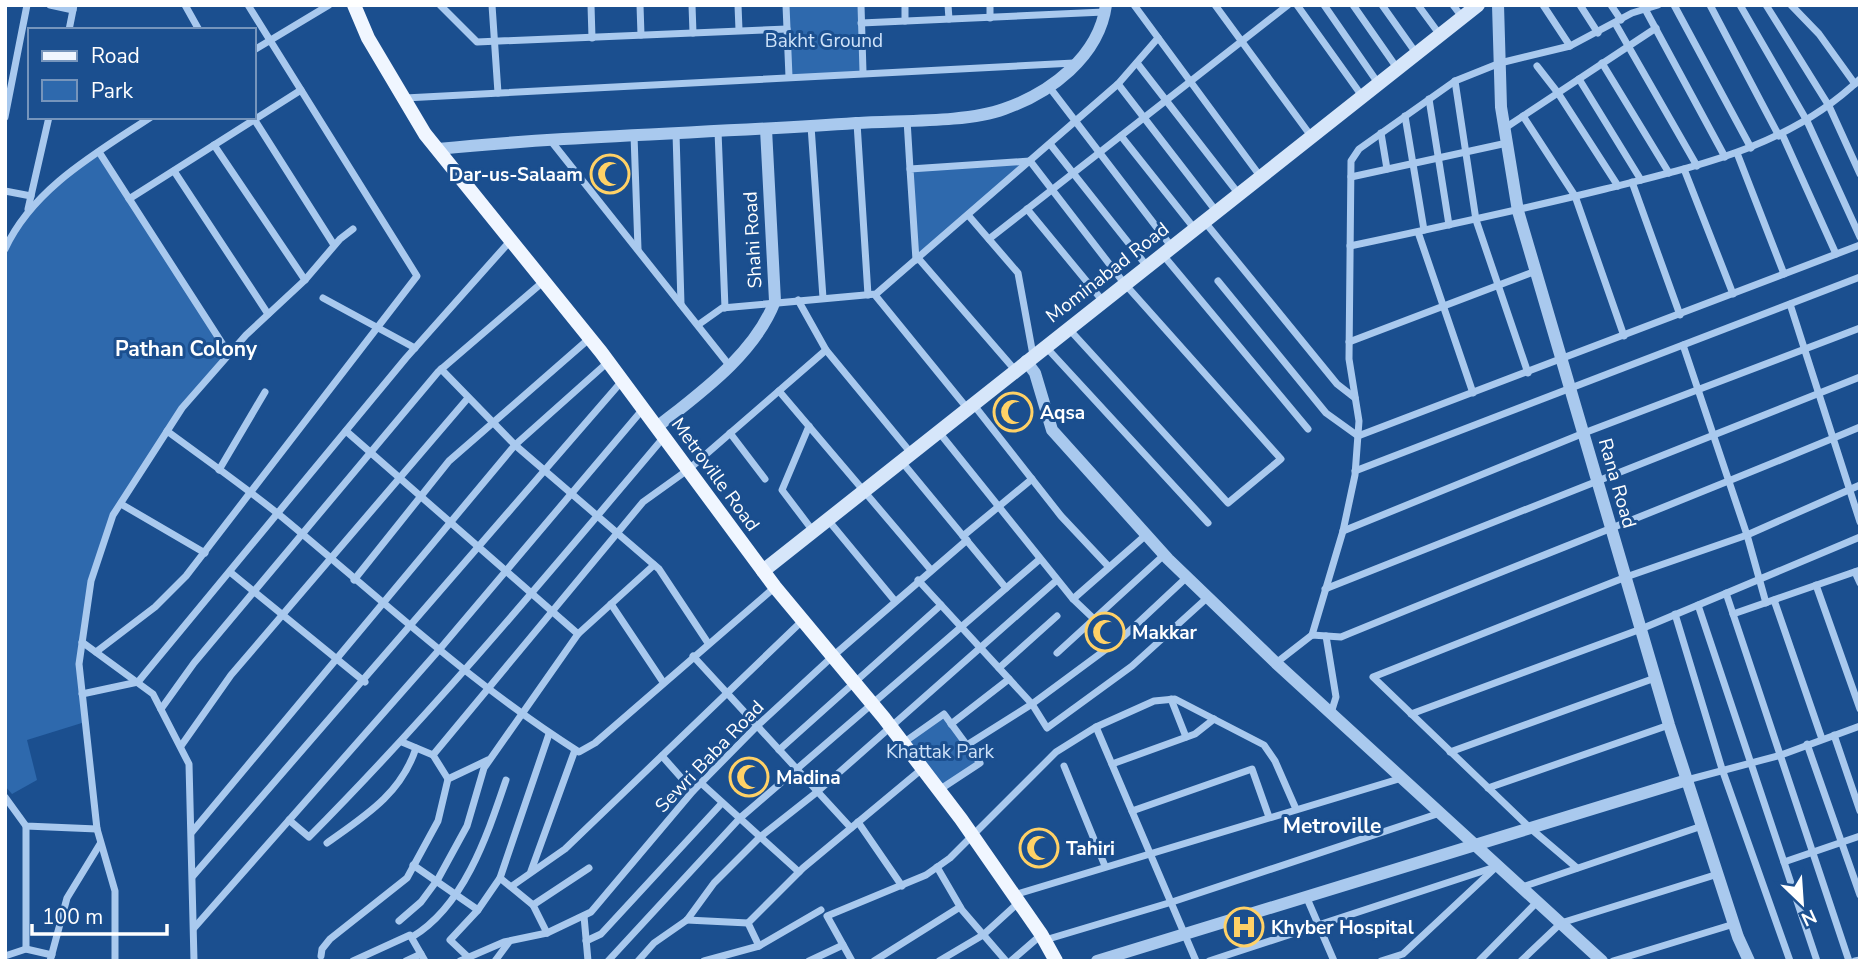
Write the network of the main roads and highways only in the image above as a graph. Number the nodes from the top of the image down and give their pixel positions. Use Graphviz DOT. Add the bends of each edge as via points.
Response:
graph roads {
  1 [pos="354,5"];
  2 [pos="1478,5"];
  3 [pos="763,571"];
  4 [pos="1056,961"];
  1 -- 3 [label="main road, Metroville Road" via="368,38 438,149 590,338"];
  2 -- 3 [label="main road, Mominabad Road"];
  3 -- 4 [label="main road, Metroville Road" via="939,790"];
}
